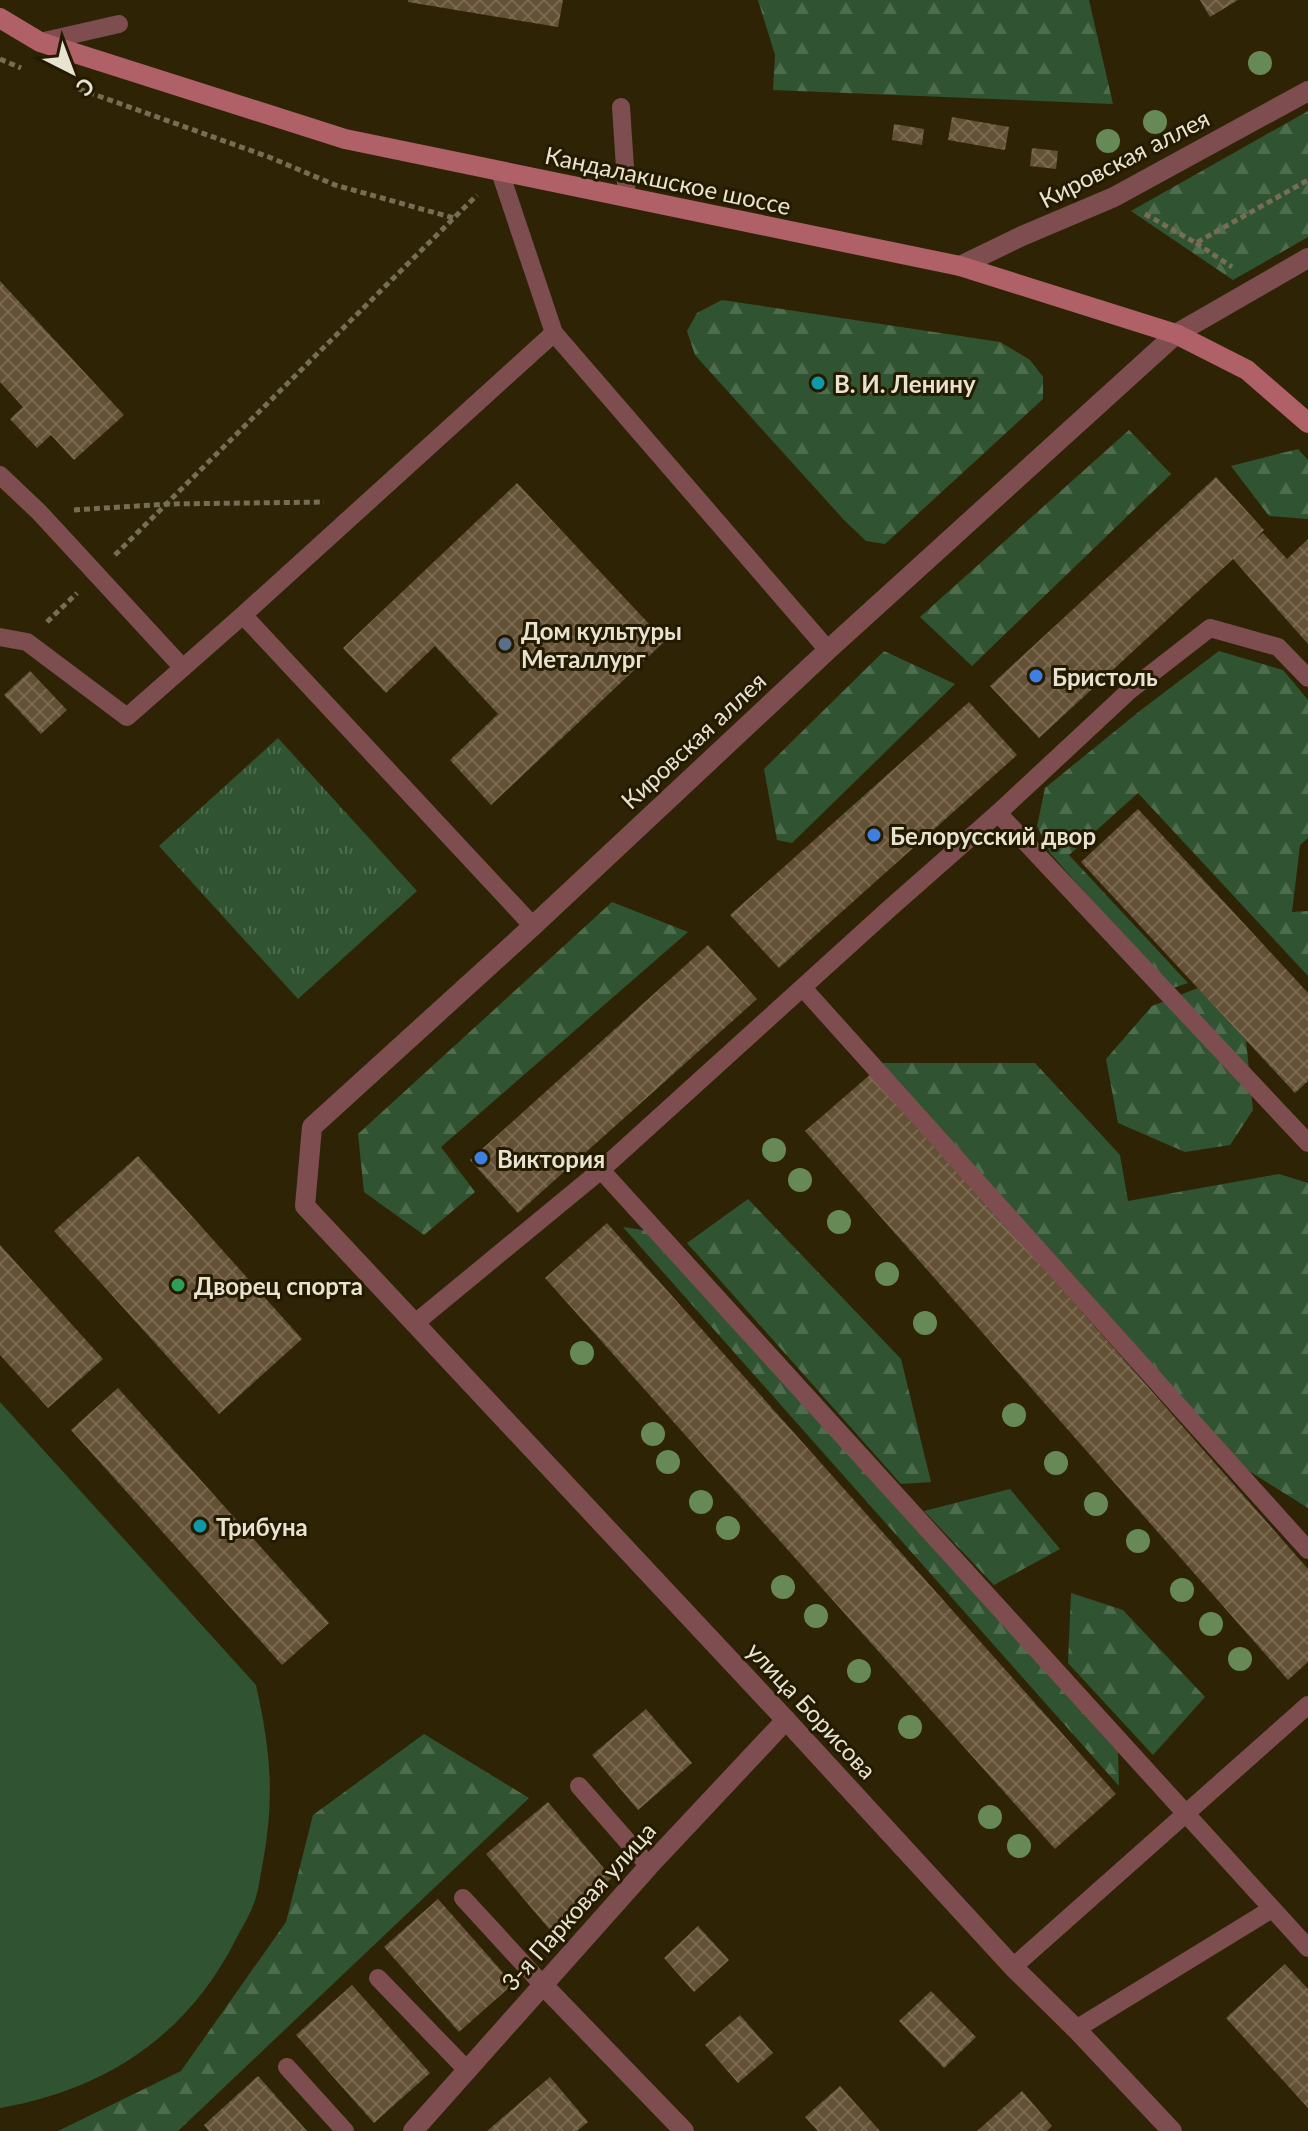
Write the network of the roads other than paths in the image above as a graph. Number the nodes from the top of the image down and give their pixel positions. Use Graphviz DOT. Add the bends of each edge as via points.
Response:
graph roads {
  1 [pos="0,18"];
  2 [pos="119,24"];
  3 [pos="40,42"];
  4 [pos="1308,91"];
  5 [pos="621,107"];
  6 [pos="500,172"];
  7 [pos="627,198"];
  8 [pos="1308,258"];
  9 [pos="960,266"];
  10 [pos="554,333"];
  11 [pos="1176,334"];
  12 [pos="1308,423"];
  13 [pos="0,475"];
  14 [pos="243,615"];
  15 [pos="0,637"];
  16 [pos="828,650"];
  17 [pos="183,668"];
  18 [pos="1308,678"];
  19 [pos="998,813"];
  20 [pos="533,926"];
  21 [pos="803,988"];
  22 [pos="1305,1134"];
  23 [pos="601,1170"];
  24 [pos="414,1324"];
  25 [pos="1308,1550"];
  26 [pos="1308,1705"];
  27 [pos="786,1720"];
  28 [pos="579,1786"];
  29 [pos="1186,1816"];
  30 [pos="649,1866"];
  31 [pos="463,1898"];
  32 [pos="1272,1909"];
  33 [pos="1308,1948"];
  34 [pos="1013,1967"];
  35 [pos="378,1978"];
  36 [pos="542,1984"];
  37 [pos="1076,2029"];
  38 [pos="287,2067"];
  39 [pos="467,2070"];
  40 [pos="345,2131"];
  41 [pos="413,2131"];
  42 [pos="684,2131"];
  43 [pos="1172,2131"];
  1 -- 3 [label="main road, Кандалакшское шоссе"];
  2 -- 3 [label="lane"];
  3 -- 6 [label="main road, Кандалакшское шоссе" via="345,139"];
  4 -- 9 [label="street, Кировская аллея" via="1114,197"];
  5 -- 7 [label="lane"];
  6 -- 7 [label="main road, Кандалакшское шоссе"];
  6 -- 10 [label="lane"];
  7 -- 9 [label="main road, Кандалакшское шоссе"];
  8 -- 11 [label="street, Кировская аллея"];
  9 -- 11 [label="main road, Кандалакшское шоссе"];
  10 -- 14 [label="lane"];
  10 -- 16 [label="lane"];
  11 -- 12 [label="main road, Кандалакшское шоссе" via="1247,370"];
  11 -- 16 [label="street, Кировская аллея"];
  13 -- 17 [label="lane"];
  14 -- 17 [label="lane"];
  14 -- 20 [label="lane"];
  15 -- 17 [label="lane" via="27,642 127,717"];
  16 -- 20 [label="street, Кировская аллея"];
  18 -- 19 [label="lane" via="1278,647 1210,628 1129,691"];
  19 -- 21 [label="lane"];
  19 -- 22 [label="lane"];
  20 -- 24 [label="street, Кировская аллея" via="312,1127 305,1206"];
  21 -- 23 [label="lane"];
  21 -- 25 [label="lane"];
  23 -- 24 [label="lane"];
  23 -- 29 [label="lane"];
  24 -- 27 [label="street, улица Борисова"];
  26 -- 29 [label="lane"];
  27 -- 30 [label="street, 3-я Парковая улица"];
  27 -- 34 [label="street, улица Борисова"];
  28 -- 30 [label="lane"];
  29 -- 32 [label="lane"];
  29 -- 34 [label="lane"];
  30 -- 36 [label="street, 3-я Парковая улица"];
  31 -- 36 [label="lane"];
  32 -- 33 [label="lane"];
  32 -- 37 [label="lane"];
  34 -- 37 [label="street, улица Борисова"];
  35 -- 39 [label="lane"];
  36 -- 39 [label="street, 3-я Парковая улица"];
  36 -- 42 [label="street"];
  37 -- 43 [label="street, улица Борисова"];
  38 -- 40 [label="lane"];
  39 -- 41 [label="street, 3-я Парковая улица"];
}
